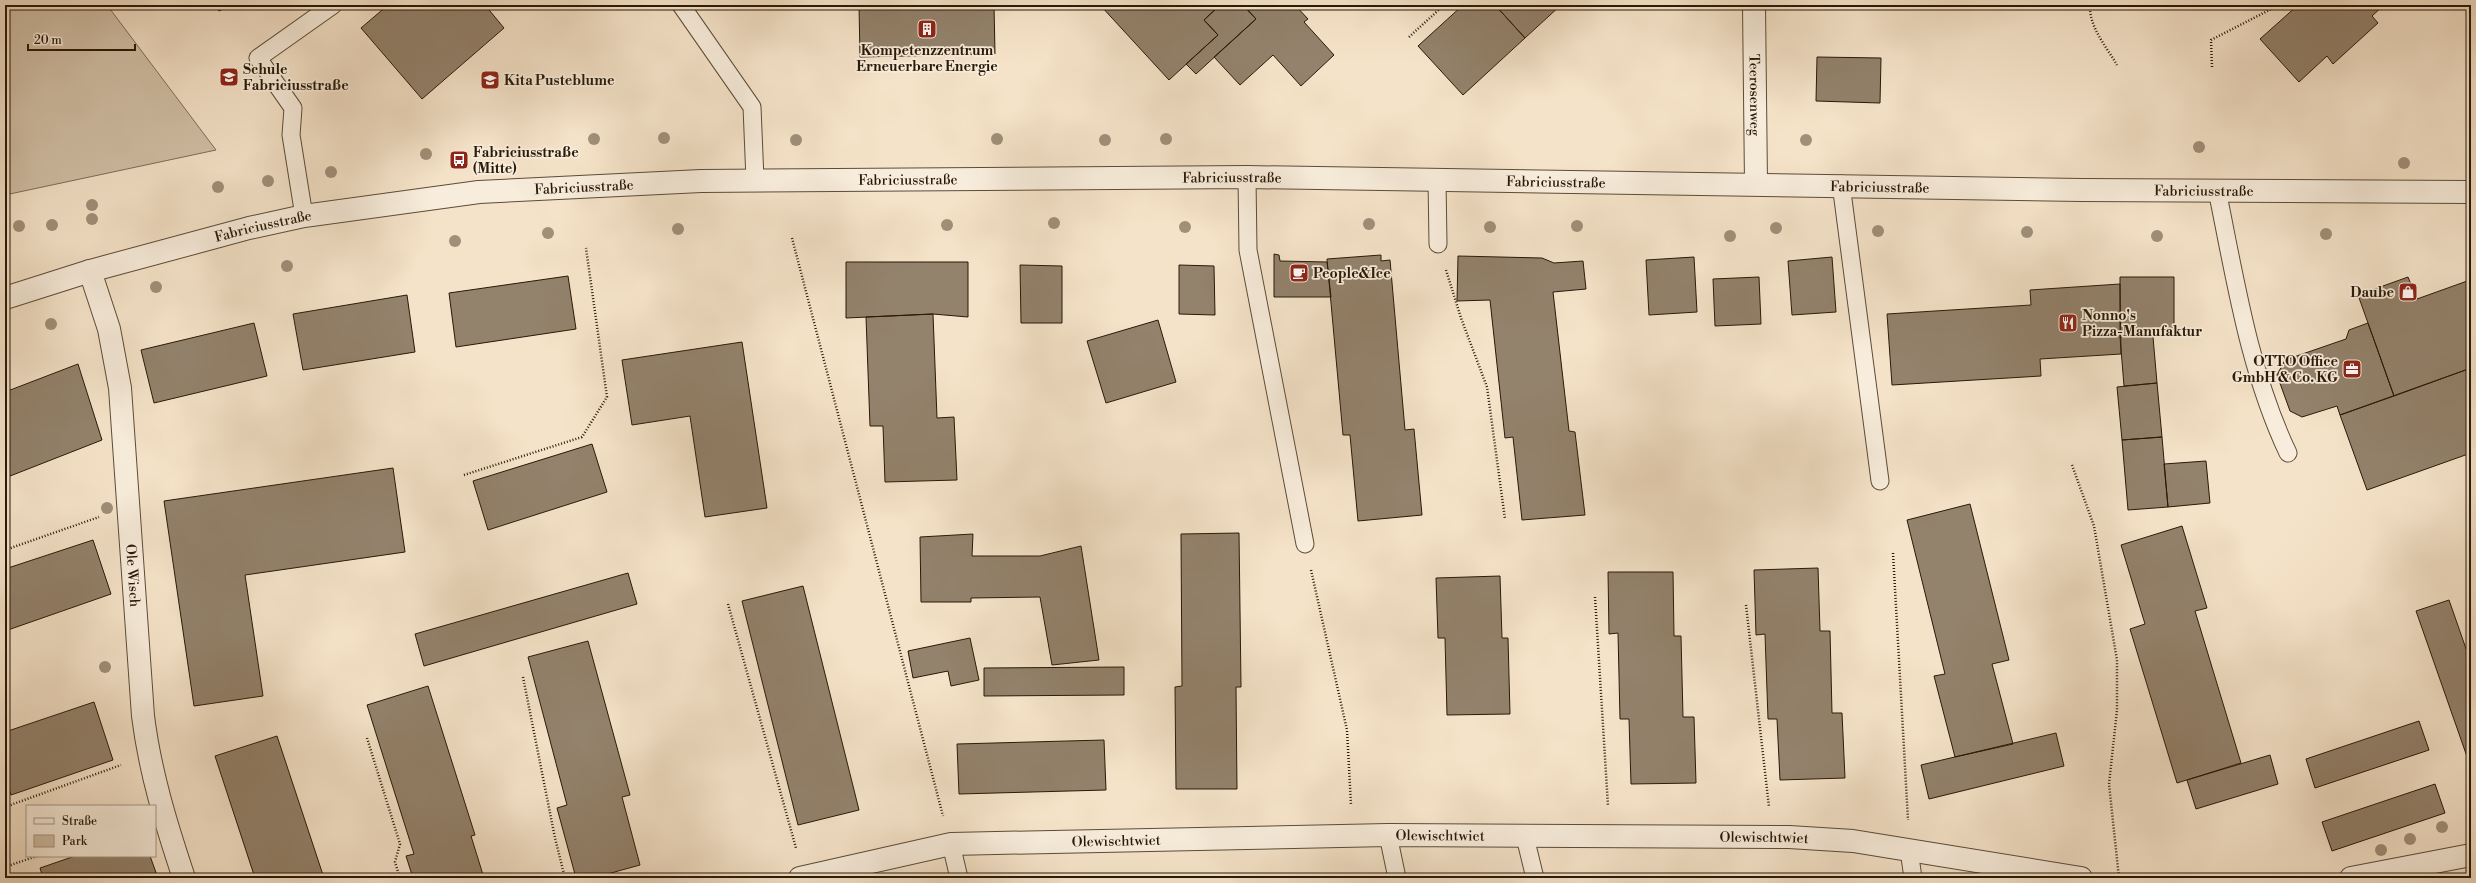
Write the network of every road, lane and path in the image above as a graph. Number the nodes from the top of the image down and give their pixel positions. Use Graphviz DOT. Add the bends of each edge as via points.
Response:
graph roads {
  1 [pos="333,5"];
  2 [pos="682,5"];
  3 [pos="1444,5"];
  4 [pos="1754,5"];
  5 [pos="2090,5"];
  6 [pos="2278,5"];
  7 [pos="1409,37"];
  8 [pos="2116,65"];
  9 [pos="2212,67"];
  10 [pos="1247,177"];
  11 [pos="755,180"];
  12 [pos="1437,180"];
  13 [pos="1756,184"];
  14 [pos="1841,184"];
  15 [pos="2217,190"];
  16 [pos="2471,192"];
  17 [pos="304,216"];
  18 [pos="792,238"];
  19 [pos="1438,244"];
  20 [pos="586,248"];
  21 [pos="90,271"];
  22 [pos="5,298"];
  23 [pos="2288,453"];
  24 [pos="2072,465"];
  25 [pos="464,474"];
  26 [pos="1880,480"];
  27 [pos="128,507"];
  28 [pos="1505,519"];
  29 [pos="1305,544"];
  30 [pos="5,550"];
  31 [pos="1893,553"];
  32 [pos="1595,597"];
  33 [pos="728,604"];
  34 [pos="1746,605"];
  35 [pos="523,677"];
  36 [pos="367,738"];
  37 [pos="148,755"];
  38 [pos="5,807"];
  39 [pos="1352,835"];
  40 [pos="1388,835"];
  41 [pos="1610,836"];
  42 [pos="1525,837"];
  43 [pos="1772,837"];
  44 [pos="951,844"];
  45 [pos="1910,850"];
  46 [pos="2471,855"];
  47 [pos="34,857"];
  48 [pos="5,862"];
  49 [pos="6,866"];
  50 [pos="2013,873"];
  51 [pos="11,878"];
  52 [pos="184,878"];
  53 [pos="400,878"];
  54 [pos="565,878"];
  55 [pos="802,878"];
  56 [pos="960,878"];
  57 [pos="1397,878"];
  58 [pos="1535,878"];
  59 [pos="1913,878"];
  60 [pos="2081,878"];
  61 [pos="2119,878"];
  62 [pos="2351,878"];
  1 -- 17 [label="lane" via="258,58 293,108 291,135"];
  2 -- 11 [label="lane" via="752,107"];
  3 -- 7 [label="path"];
  4 -- 13 [label="street, Teerosenweg"];
  5 -- 8 [label="path" via="2089,17"];
  6 -- 9 [label="path" via="2211,40"];
  10 -- 11 [label="street, Fabriciusstraße"];
  10 -- 12 [label="street, Fabriciusstraße"];
  10 -- 29 [label="lane" via="1248,250"];
  11 -- 17 [label="street, Fabriciusstraße" via="479,192"];
  12 -- 13 [label="street, Fabriciusstraße"];
  12 -- 19 [label="lane"];
  13 -- 14 [label="street, Fabriciusstraße"];
  14 -- 15 [label="street, Fabriciusstraße" via="2074,190"];
  14 -- 26 [label="lane"];
  15 -- 16 [label="street, Fabriciusstraße"];
  15 -- 23 [label="lane" via="2242,316 2274,424"];
  17 -- 21 [label="street, Fabriciusstraße" via="249,228"];
  18 -- 44 [label="path"];
  19 -- 28 [label="path" via="1460,318 1487,387"];
  20 -- 25 [label="path" via="608,397 582,437"];
  21 -- 22 [label="street, Fabriciusstraße"];
  21 -- 27 [label="street, Ole Wisch" via="109,329 120,388"];
  24 -- 61 [label="path" via="2094,526 2117,660 2117,710 2109,784"];
  27 -- 30 [label="path"];
  27 -- 37 [label="street, Ole Wisch"];
  29 -- 39 [label="path" via="1347,730"];
  31 -- 45 [label="path"];
  32 -- 41 [label="path"];
  33 -- 55 [label="path"];
  34 -- 43 [label="path"];
  35 -- 54 [label="path"];
  36 -- 53 [label="path" via="400,844 395,862"];
  37 -- 38 [label="path"];
  37 -- 52 [label="street, Ole Wisch" via="163,814"];
  39 -- 40 [label="street, Olewischtwiet"];
  39 -- 44 [label="street, Olewischtwiet"];
  40 -- 42 [label="street, Olewischtwiet"];
  40 -- 57 [label="lane"];
  41 -- 42 [label="street, Olewischtwiet"];
  41 -- 43 [label="street, Olewischtwiet"];
  42 -- 58 [label="lane"];
  43 -- 45 [label="street, Olewischtwiet" via="1853,841"];
  44 -- 55 [label="street, Olewischtwiet"];
  44 -- 56 [label="lane"];
  45 -- 50 [label="street, Olewischtwiet"];
  45 -- 59 [label="lane"];
  46 -- 62 [label="street"];
  47 -- 49 [label="path"];
  48 -- 49 [label="path"];
  49 -- 51 [label="path"];
  50 -- 60 [label="street, Olewischtwiet"];
}
